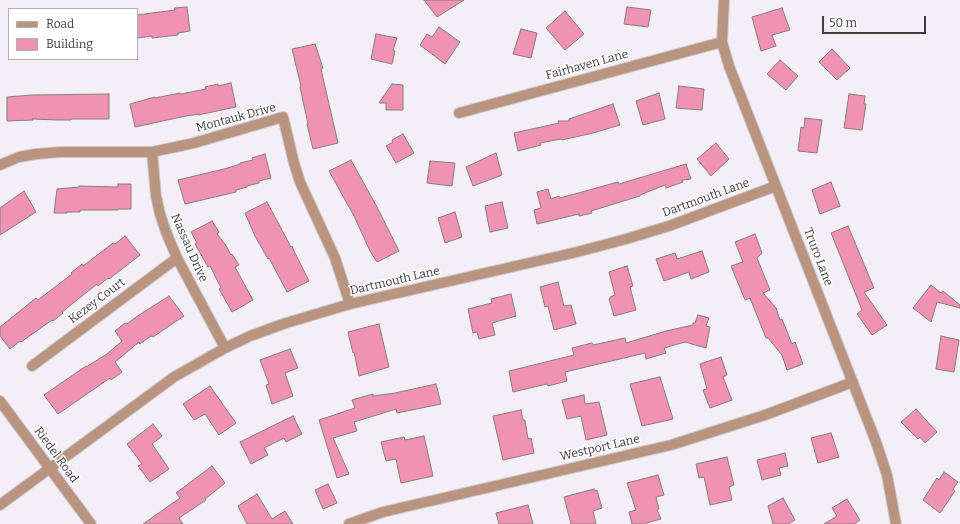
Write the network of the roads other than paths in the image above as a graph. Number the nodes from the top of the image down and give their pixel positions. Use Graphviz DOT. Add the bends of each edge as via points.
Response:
graph roads {
  1 [pos="724,0"];
  2 [pos="722,42"];
  3 [pos="459,113"];
  4 [pos="152,152"];
  5 [pos="0,165"];
  6 [pos="776,186"];
  7 [pos="177,258"];
  8 [pos="350,304"];
  9 [pos="225,348"];
  10 [pos="32,366"];
  11 [pos="853,382"];
  12 [pos="0,401"];
  13 [pos="50,468"];
  14 [pos="0,506"];
  15 [pos="91,524"];
  16 [pos="349,524"];
  17 [pos="896,524"];
  1 -- 2 [label="street, Truro Lane"];
  2 -- 3 [label="street, Fairhaven Lane"];
  2 -- 6 [label="street, Truro Lane"];
  4 -- 5 [label="street, Montauk Drive" via="36,154 19,157"];
  4 -- 7 [label="street, Nassau Drive" via="160,214"];
  4 -- 8 [label="street, Montauk Drive" via="194,143 282,117 300,182 336,258"];
  6 -- 8 [label="street, Dartmouth Lane" via="669,226 626,239"];
  6 -- 11 [label="street, Truro Lane"];
  7 -- 9 [label="street, Nassau Drive"];
  7 -- 10 [label="street, Kezey Court"];
  8 -- 9 [label="street, Dartmouth Lane" via="286,323"];
  9 -- 13 [label="street, Dartmouth Lane" via="174,378"];
  11 -- 16 [label="street, Westport Lane" via="764,415 671,445 383,512"];
  11 -- 17 [label="street, Truro Lane" via="883,463"];
  12 -- 13 [label="street, Riedel Road"];
  13 -- 14 [label="street, Dartmouth Lane"];
  13 -- 15 [label="street, Riedel Road"];
}
